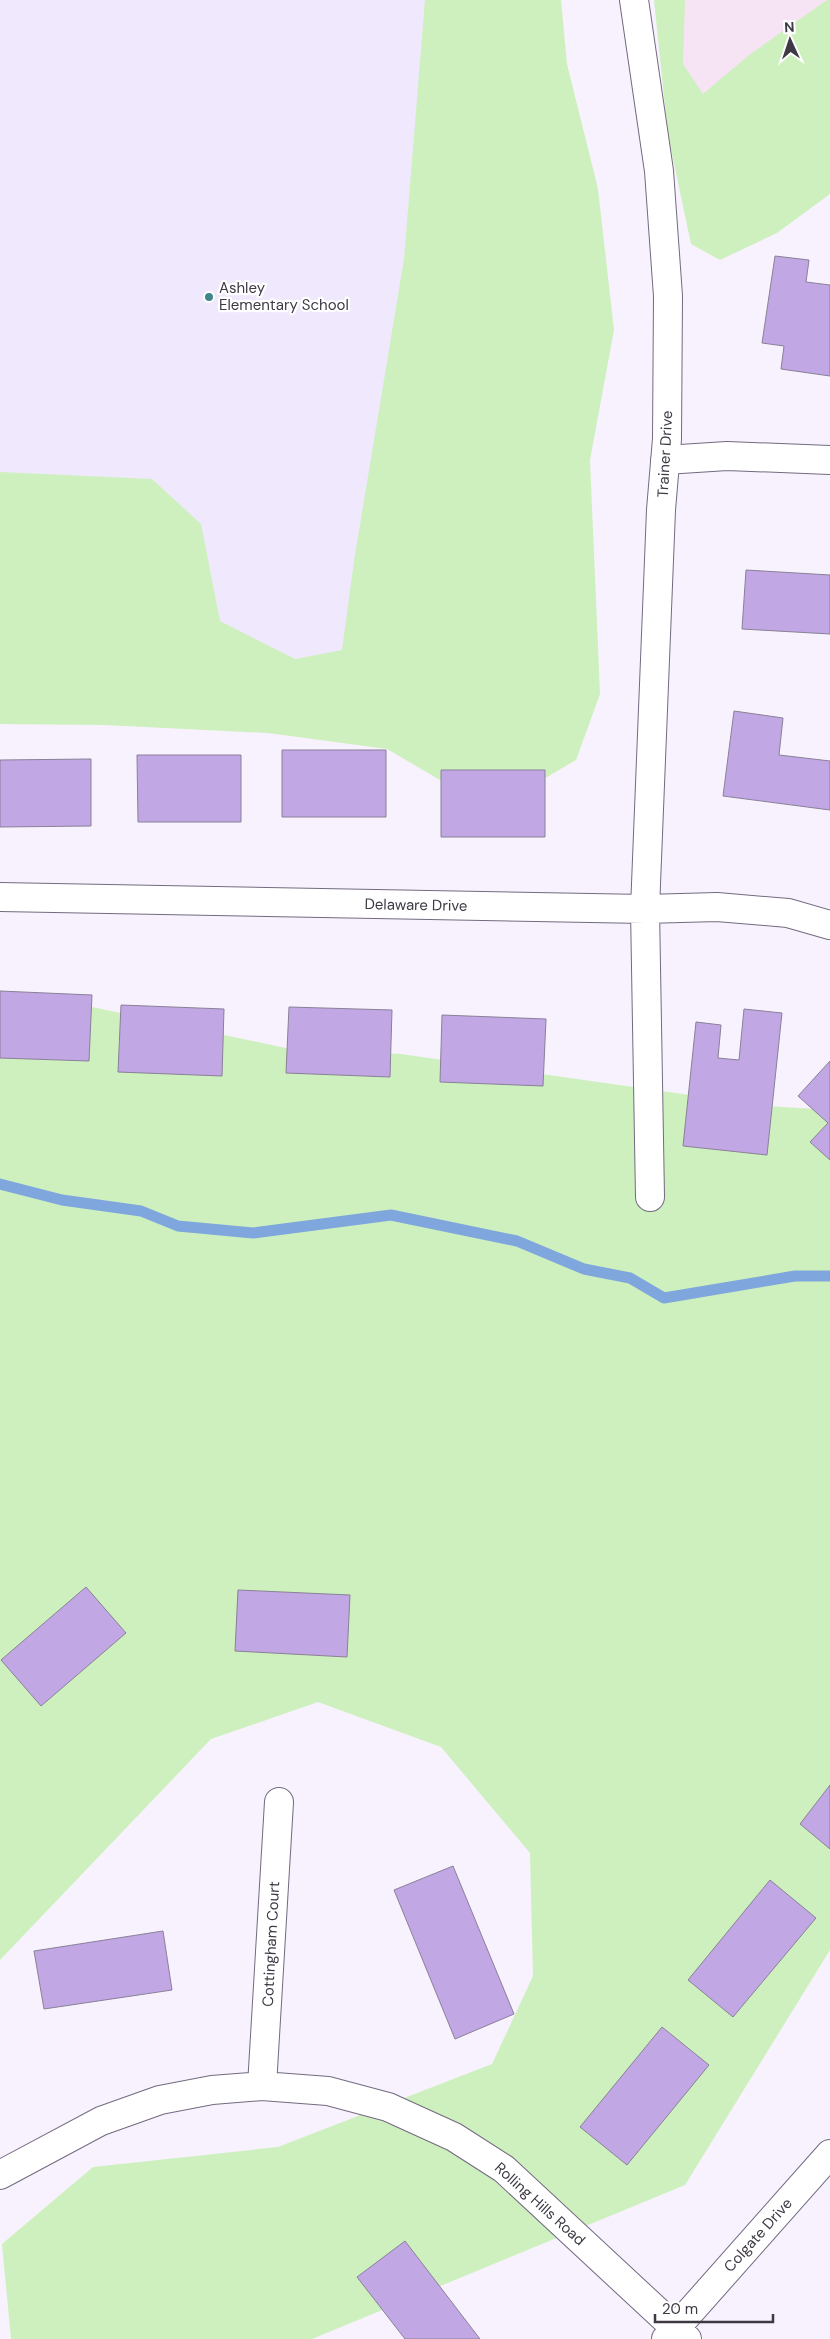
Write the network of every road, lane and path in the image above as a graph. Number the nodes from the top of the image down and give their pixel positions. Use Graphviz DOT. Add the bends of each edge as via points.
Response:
graph roads {
  1 [pos="634,0"];
  2 [pos="665,460"];
  3 [pos="830,460"];
  4 [pos="0,898"];
  5 [pos="645,909"];
  6 [pos="830,925"];
  7 [pos="650,1197"];
  8 [pos="279,1802"];
  9 [pos="262,2086"];
  10 [pos="830,2154"];
  11 [pos="0,2175"];
  12 [pos="676,2335"];
  1 -- 2 [label="street, Trainer Drive" via="658,171 668,296"];
  2 -- 3 [label="street" via="728,456"];
  2 -- 5 [label="street, Trainer Drive"];
  4 -- 5 [label="street, Delaware Drive"];
  5 -- 6 [label="street, Delaware Drive" via="717,907 788,913"];
  5 -- 7 [label="street, Trainer Drive"];
  8 -- 9 [label="street, Cottingham Court"];
  9 -- 11 [label="street, Rolling Hills Road" via="212,2090 160,2100 102,2121"];
  9 -- 12 [label="street, Rolling Hills Road" via="328,2091 388,2107 454,2137 504,2168"];
  10 -- 12 [label="street, Colgate Drive"];
}
